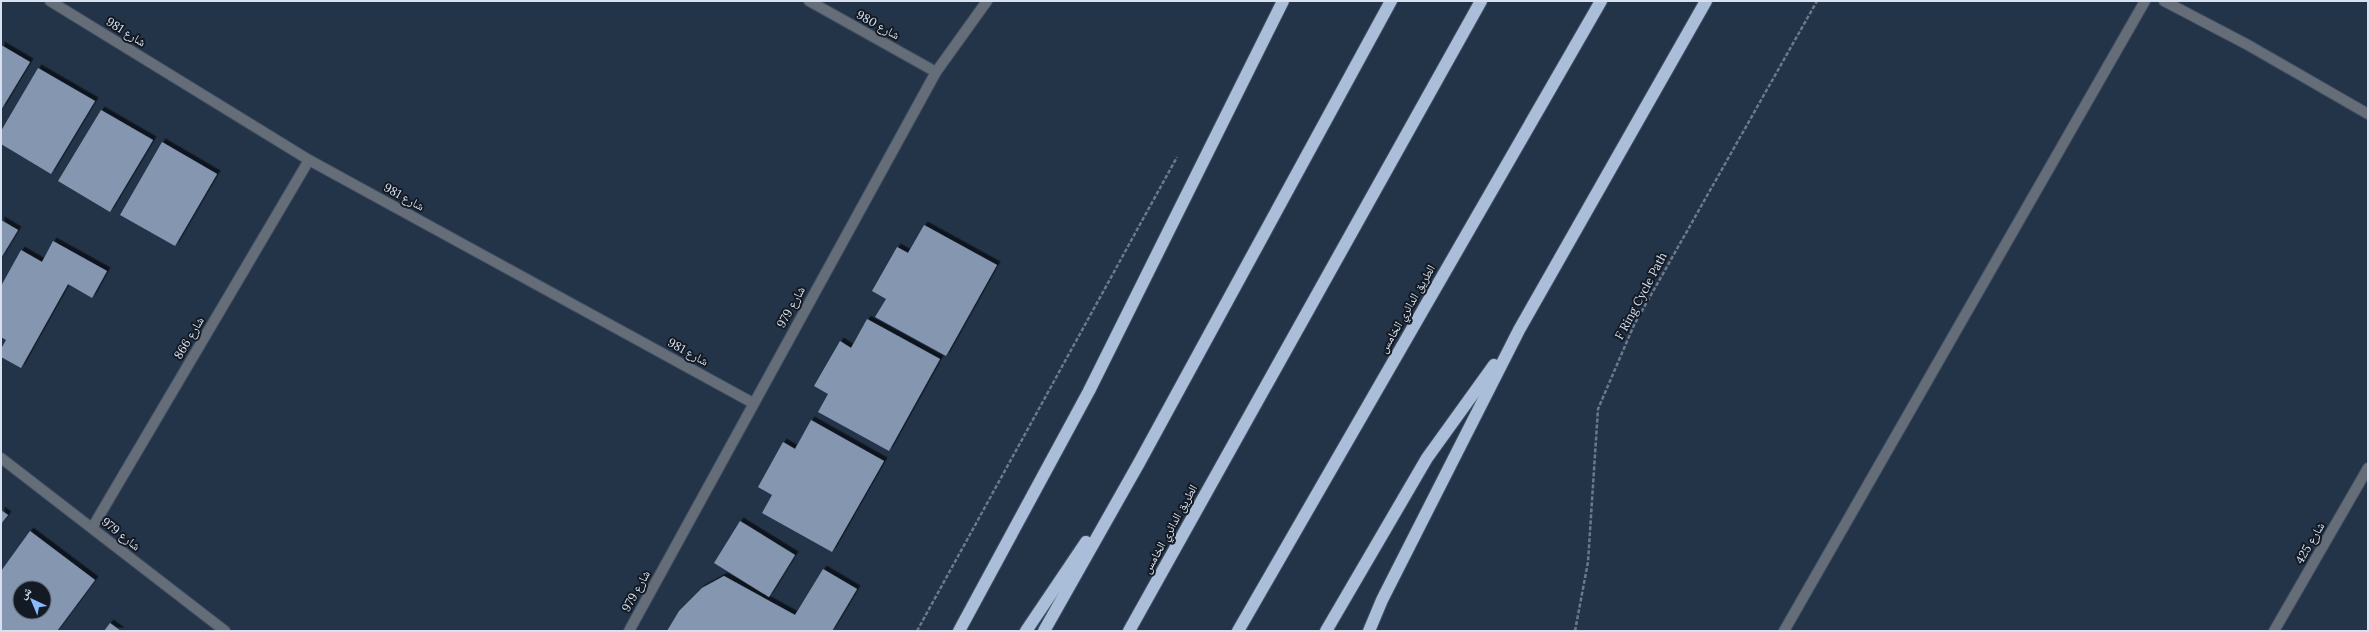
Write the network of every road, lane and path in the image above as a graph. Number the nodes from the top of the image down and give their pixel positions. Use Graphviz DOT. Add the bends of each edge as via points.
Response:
graph roads {
  1 [pos="50,1"];
  2 [pos="809,1"];
  3 [pos="987,1"];
  4 [pos="1283,1"];
  5 [pos="1391,1"];
  6 [pos="1481,1"];
  7 [pos="1601,1"];
  8 [pos="1706,1"];
  9 [pos="1817,1"];
  10 [pos="2145,1"];
  11 [pos="2164,1"];
  12 [pos="936,72"];
  13 [pos="2368,114"];
  14 [pos="1179,153"];
  15 [pos="309,160"];
  16 [pos="1519,330"];
  17 [pos="753,403"];
  18 [pos="1,458"];
  19 [pos="1140,463"];
  20 [pos="2368,468"];
  21 [pos="92,528"];
  22 [pos="226,631"];
  23 [pos="628,631"];
  24 [pos="917,631"];
  25 [pos="959,631"];
  26 [pos="1026,631"];
  27 [pos="1044,631"];
  28 [pos="1129,631"];
  29 [pos="1238,631"];
  30 [pos="1326,631"];
  31 [pos="1369,631"];
  32 [pos="1575,631"];
  33 [pos="1784,631"];
  34 [pos="2274,631"];
  1 -- 15 [label="street, شارع 981"];
  2 -- 12 [label="street, شارع 980"];
  3 -- 12 [label="street, شارع 979"];
  4 -- 25 [label="highway" via="1089,391"];
  5 -- 19 [label="highway"];
  6 -- 28 [label="highway, الطريق الدائري الخامس"];
  7 -- 29 [label="highway, الطريق الدائري الخامس"];
  8 -- 16 [label="highway"];
  9 -- 32 [label="path, F Ring Cycle Path" via="1634,325 1598,410 1588,562"];
  10 -- 33 [label="street"];
  11 -- 13 [label="street" via="2248,44"];
  12 -- 17 [label="street, شارع 979"];
  14 -- 24 [label="path"];
  15 -- 17 [label="street, شارع 981"];
  15 -- 21 [label="street, شارع 866"];
  16 -- 30 [label="highway" via="1427,458"];
  16 -- 31 [label="highway" via="1382,600"];
  17 -- 23 [label="street, شارع 979"];
  18 -- 21 [label="street, شارع 979"];
  19 -- 26 [label="highway"];
  19 -- 27 [label="highway"];
  20 -- 34 [label="street, شارع 425"];
  21 -- 22 [label="street, شارع 979"];
}
